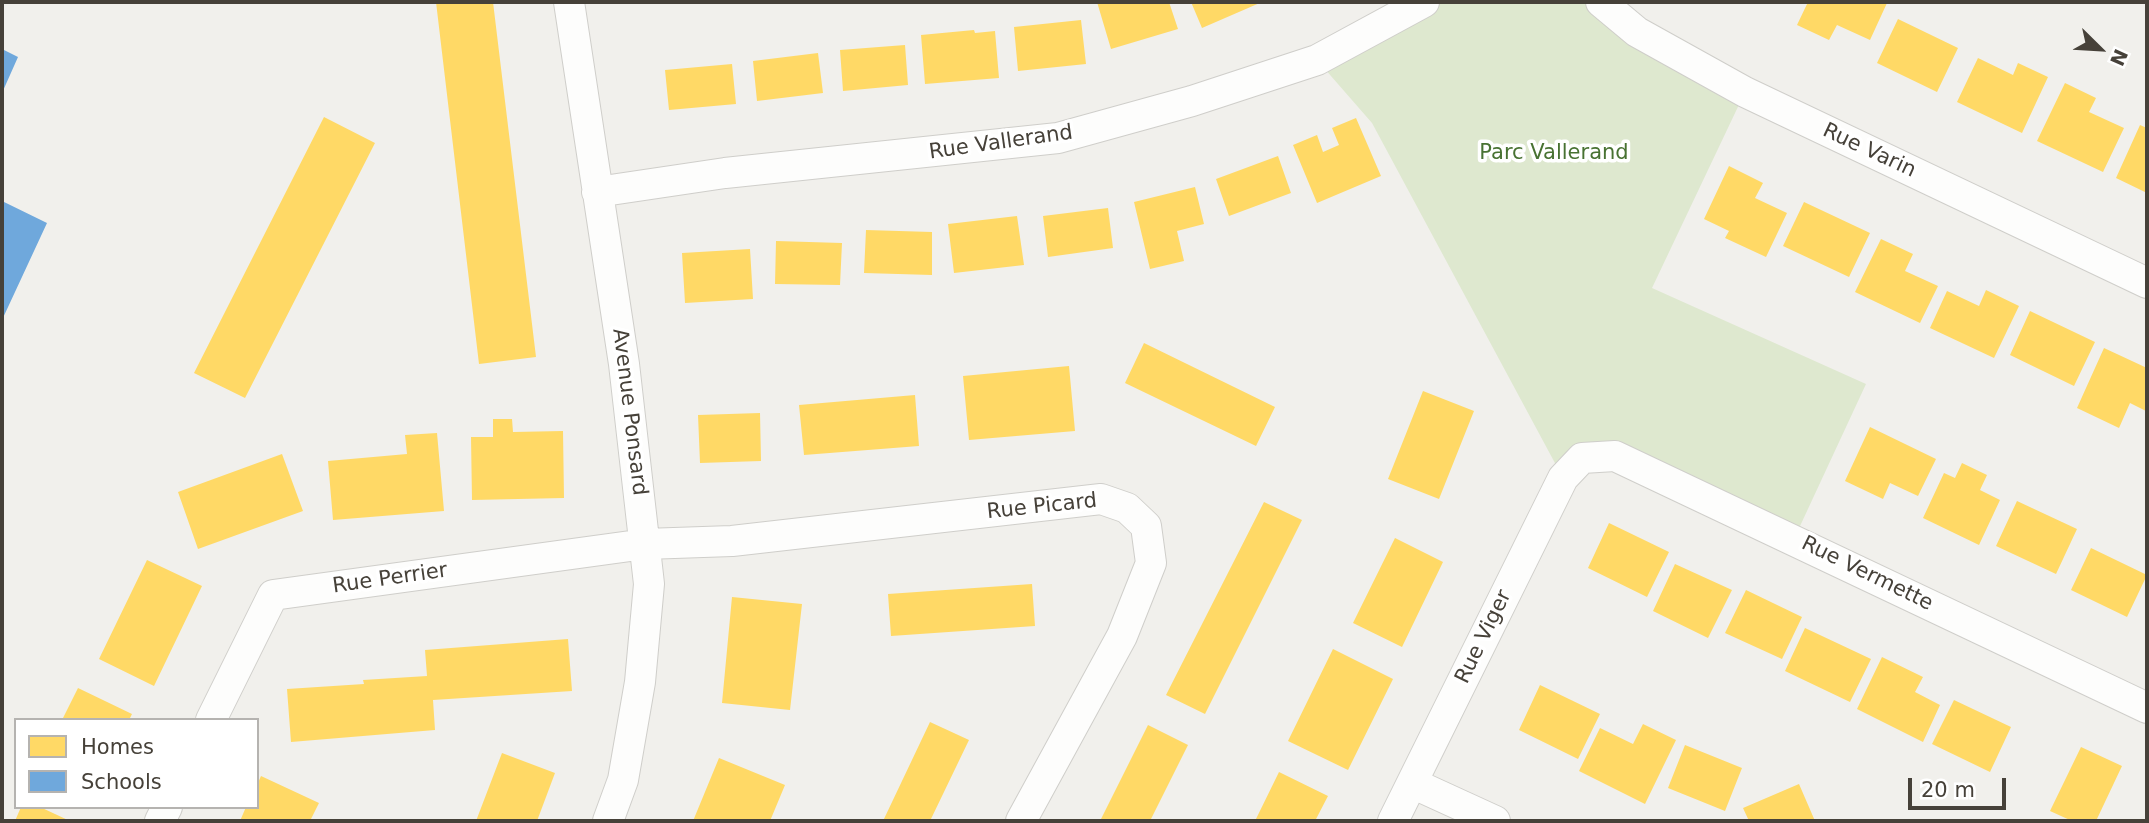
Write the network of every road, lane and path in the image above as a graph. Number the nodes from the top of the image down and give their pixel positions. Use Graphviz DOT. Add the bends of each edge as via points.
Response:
graph roads {
  1 [pos="569,2"];
  2 [pos="1424,2"];
  3 [pos="1601,2"];
  4 [pos="597,192"];
  5 [pos="2147,283"];
  6 [pos="1582,458"];
  7 [pos="645,544"];
  8 [pos="2147,708"];
  9 [pos="212,718"];
  10 [pos="1412,783"];
  11 [pos="608,821"];
  12 [pos="1021,821"];
  13 [pos="1393,821"];
  14 [pos="1495,821"];
  1 -- 4 [label="street, Avenue Ponsard"];
  2 -- 4 [label="street, Rue Vallerand" via="1317,60 1192,102 1058,138 725,173"];
  3 -- 5 [label="street, Rue Varin" via="1637,32 1745,92"];
  4 -- 7 [label="street, Avenue Ponsard" via="624,364"];
  6 -- 8 [label="street, Rue Vermette" via="1615,456"];
  6 -- 10 [label="street, Rue Viger" via="1563,478"];
  7 -- 9 [label="street, Rue Perrier" via="273,595"];
  7 -- 11 [label="street, Avenue Ponsard" via="649,584 640,682 623,780"];
  7 -- 12 [label="street, Rue Picard" via="732,541 1101,499 1127,508 1146,526 1151,563 1122,636"];
  10 -- 13 [label="street, Rue Viger"];
  10 -- 14 [label="street"];
}
